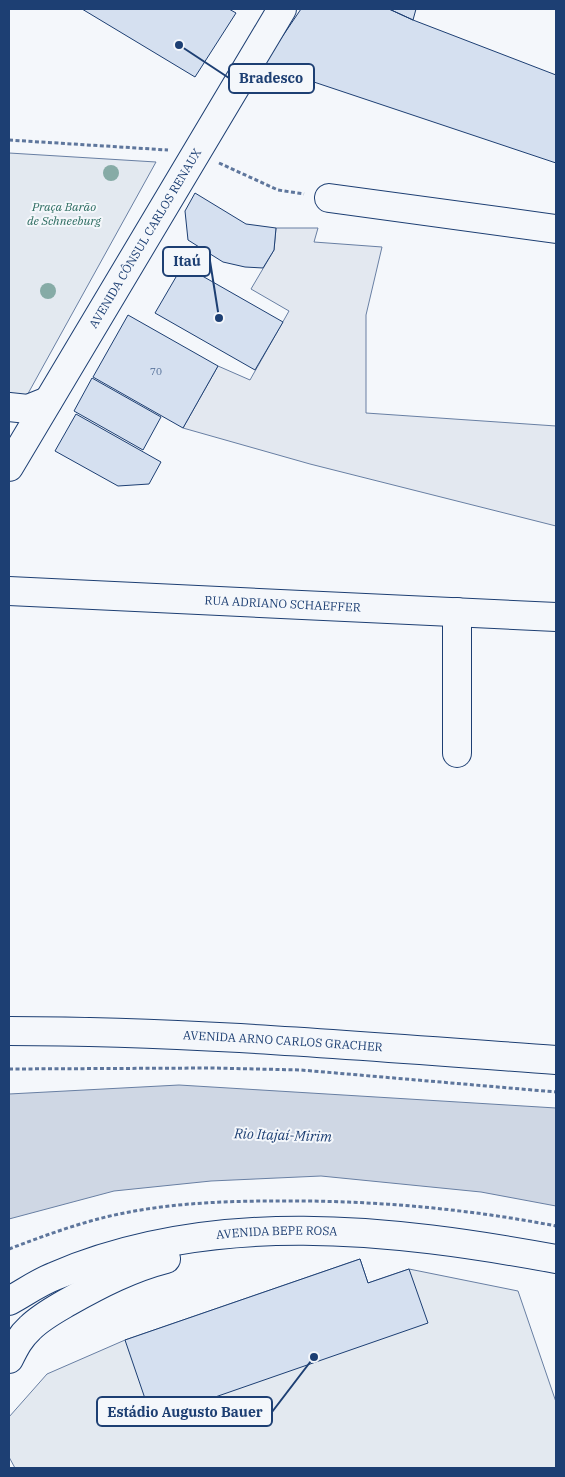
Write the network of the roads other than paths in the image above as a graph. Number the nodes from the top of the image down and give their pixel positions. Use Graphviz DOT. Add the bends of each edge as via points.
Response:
graph roads {
  1 [pos="282,9"];
  2 [pos="329,198"];
  3 [pos="556,229"];
  4 [pos="48,401"];
  5 [pos="9,407"];
  6 [pos="9,467"];
  7 [pos="9,591"];
  8 [pos="457,612"];
  9 [pos="556,617"];
  10 [pos="457,753"];
  11 [pos="9,1031"];
  12 [pos="556,1060"];
  13 [pos="243,1232"];
  14 [pos="556,1259"];
  15 [pos="9,1301"];
  16 [pos="9,1359"];
  1 -- 4 [label="main road, AVENIDA CÔNSUL CARLOS RENAUX"];
  2 -- 3 [label="main road"];
  4 -- 5 [label="main road" via="28,409"];
  4 -- 6 [label="main road, AVENIDA CÔNSUL CARLOS RENAUX"];
  7 -- 8 [label="main road, RUA ADRIANO SCHAEFFER"];
  8 -- 9 [label="main road, RUA ADRIANO SCHAEFFER"];
  8 -- 10 [label="main road"];
  11 -- 12 [label="main road, AVENIDA ARNO CARLOS GRACHER" via="253,1039"];
  13 -- 14 [label="main road, AVENIDA BEPE ROSA" via="377,1233"];
  13 -- 15 [label="main road, AVENIDA BEPE ROSA" via="161,1243 108,1256 54,1276"];
  13 -- 16 [label="main road" via="145,1264 85,1292 31,1326"];
}
